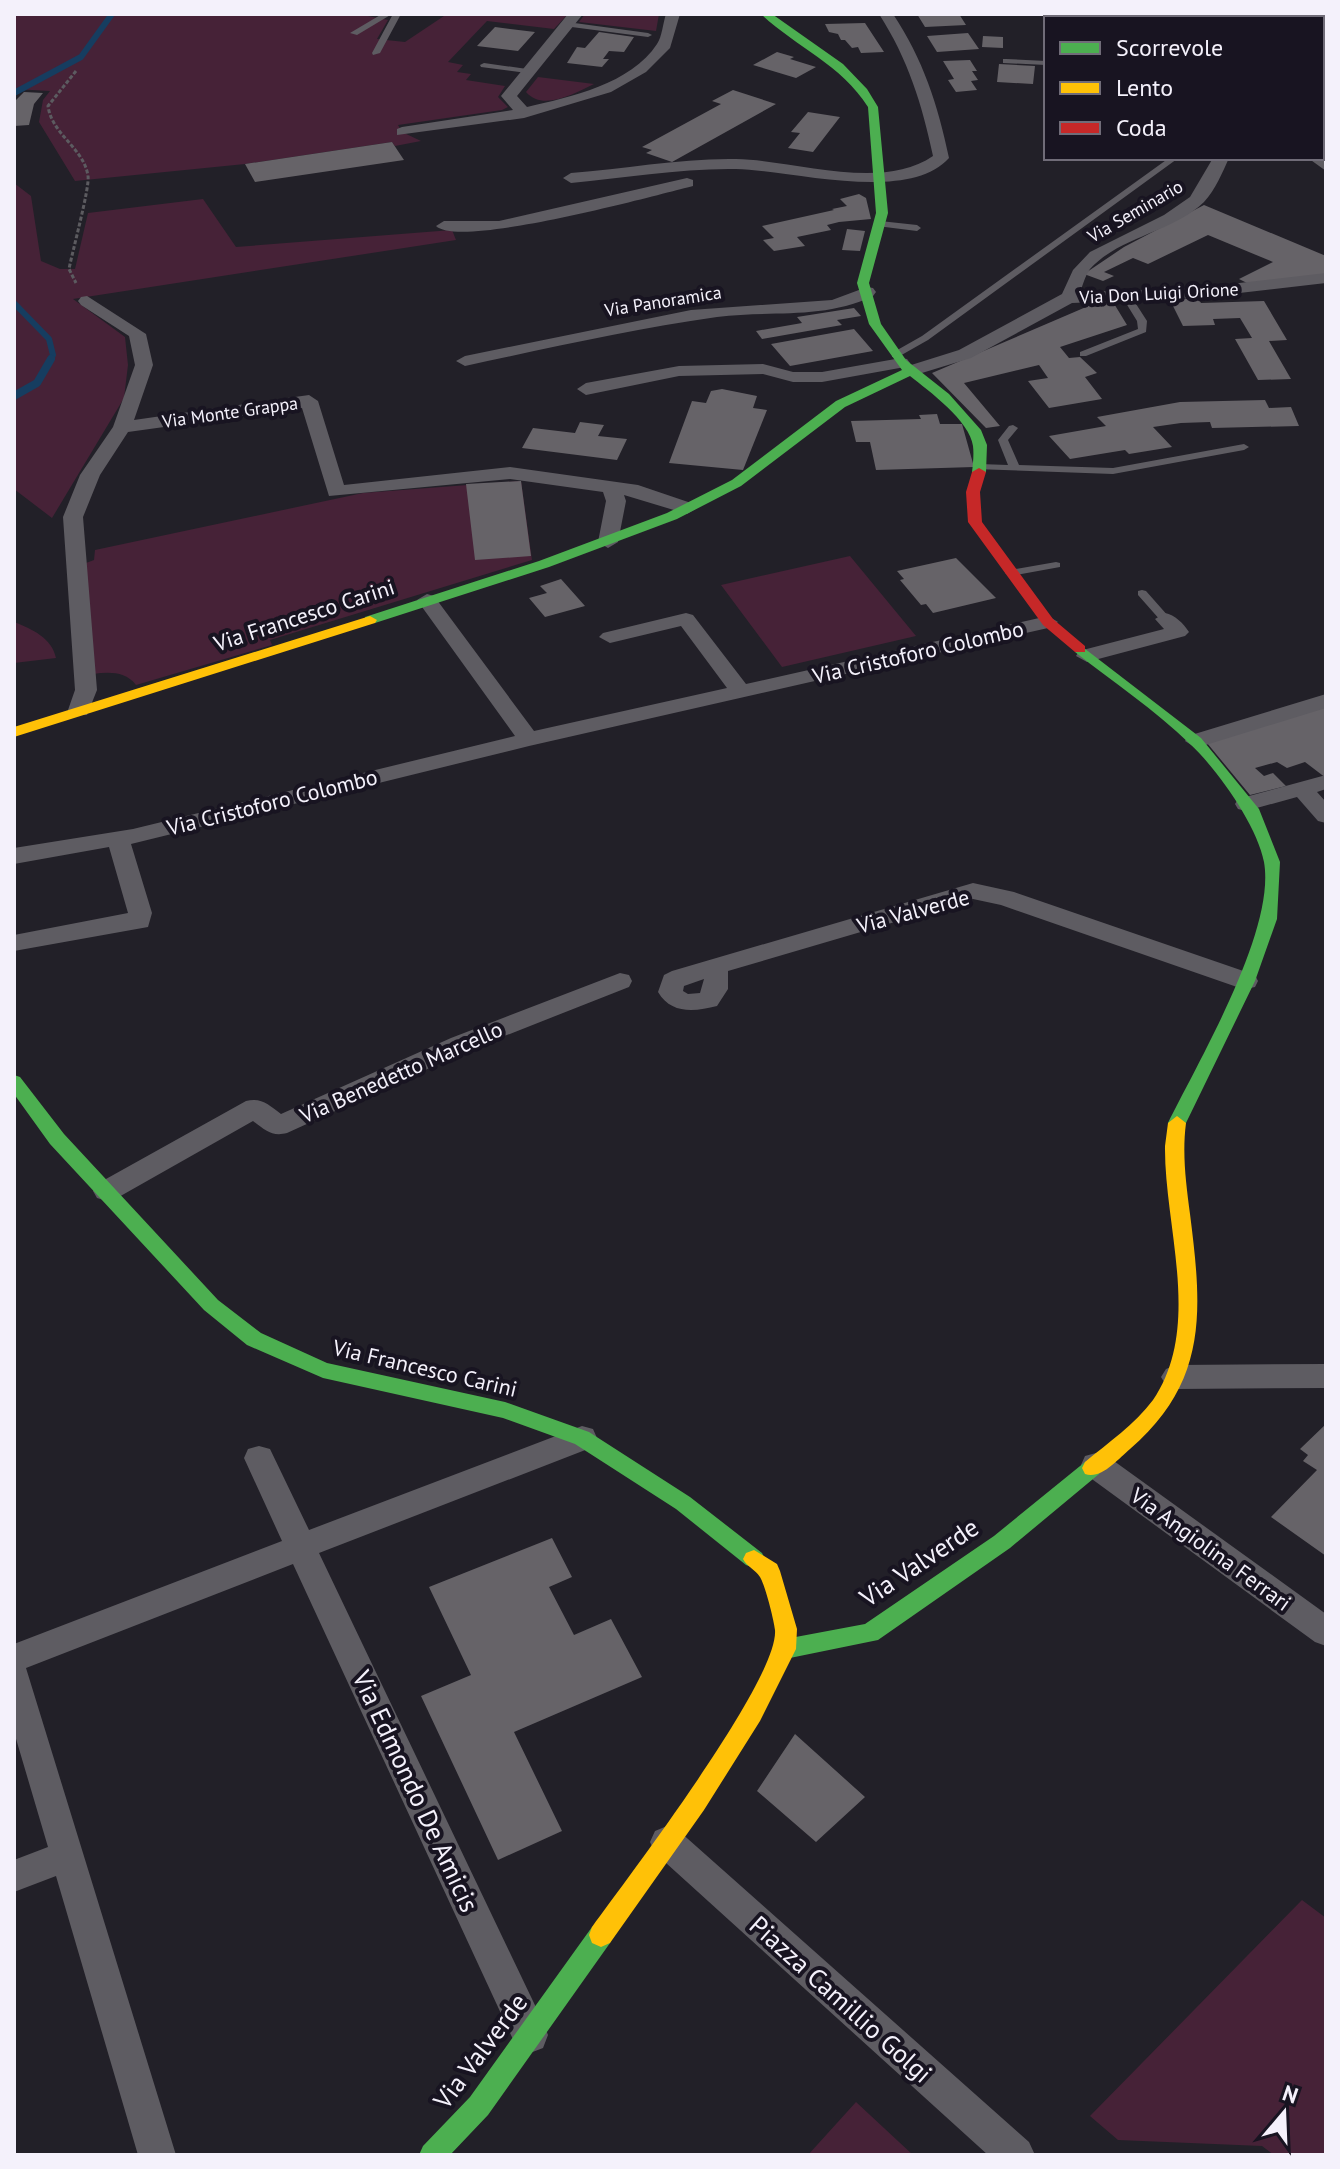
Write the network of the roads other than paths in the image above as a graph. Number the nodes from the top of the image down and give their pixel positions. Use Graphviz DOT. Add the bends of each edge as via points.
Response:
graph roads {
  1 [pos="388,14"];
  2 [pos="397,14"];
  3 [pos="673,14"];
  4 [pos="766,14"];
  5 [pos="886,14"];
  6 [pos="572,19"];
  7 [pos="354,33"];
  8 [pos="648,35"];
  9 [pos="376,53"];
  10 [pos="1006,61"];
  11 [pos="1044,63"];
  12 [pos="484,65"];
  13 [pos="527,71"];
  14 [pos="524,113"];
  15 [pos="402,132"];
  16 [pos="1172,160"];
  17 [pos="1221,165"];
  18 [pos="760,166"];
  19 [pos="571,178"];
  20 [pos="881,179"];
  21 [pos="880,224"];
  22 [pos="444,226"];
  23 [pos="917,228"];
  24 [pos="1326,278"];
  25 [pos="867,292"];
  26 [pos="1126,295"];
  27 [pos="1068,298"];
  28 [pos="87,301"];
  29 [pos="1083,354"];
  30 [pos="465,361"];
  31 [pos="903,363"];
  32 [pos="586,389"];
  33 [pos="122,427"];
  34 [pos="1013,428"];
  35 [pos="1244,447"];
  36 [pos="979,467"];
  37 [pos="1015,468"];
  38 [pos="611,486"];
  39 [pos="687,508"];
  40 [pos="608,542"];
  41 [pos="1056,565"];
  42 [pos="1010,573"];
  43 [pos="1142,593"];
  44 [pos="427,600"];
  45 [pos="1165,619"];
  46 [pos="1048,622"];
  47 [pos="610,637"];
  48 [pos="1087,656"];
  49 [pos="741,692"];
  50 [pos="1326,701"];
  51 [pos="79,710"];
  52 [pos="14,732"];
  53 [pos="529,739"];
  54 [pos="1196,741"];
  55 [pos="1326,782"];
  56 [pos="1302,789"];
  57 [pos="1246,804"];
  58 [pos="1326,816"];
  59 [pos="118,839"];
  60 [pos="14,856"];
  61 [pos="14,943"];
  62 [pos="716,967"];
  63 [pos="620,981"];
  64 [pos="1246,981"];
  65 [pos="14,1081"];
  66 [pos="107,1191"];
  67 [pos="1326,1376"];
  68 [pos="1176,1377"];
  69 [pos="582,1438"];
  70 [pos="259,1458"];
  71 [pos="1096,1465"];
  72 [pos="302,1548"];
  73 [pos="1326,1632"];
  74 [pos="785,1649"];
  75 [pos="14,1658"];
  76 [pos="14,1677"];
  77 [pos="667,1842"];
  78 [pos="66,1856"];
  79 [pos="14,1876"];
  80 [pos="530,2035"];
  81 [pos="157,2155"];
  82 [pos="432,2155"];
  83 [pos="1016,2155"];
  1 -- 7 [label="lane"];
  2 -- 9 [label="lane"];
  3 -- 14 [label="street" via="673,30 659,52 635,72 583,99"];
  4 -- 20 [label="street" via="839,63 865,92 873,107"];
  5 -- 20 [label="street" via="909,47 928,91 941,158 925,169"];
  6 -- 8 [label="lane"];
  6 -- 13 [label="street"];
  10 -- 11 [label="lane"];
  12 -- 13 [label="lane"];
  13 -- 14 [label="street" via="509,96"];
  14 -- 15 [label="street"];
  16 -- 31 [label="lane" via="925,338"];
  17 -- 27 [label="street, Via Seminario" via="1197,199 1180,212 1100,252 1082,267"];
  18 -- 19 [label="street"];
  18 -- 20 [label="street"];
  18 -- 22 [label="street" via="499,226"];
  20 -- 21 [label="street"];
  21 -- 23 [label="lane"];
  21 -- 25 [label="street" via="863,283"];
  24 -- 26 [label="street, Via Don Luigi Orione"];
  25 -- 30 [label="street, Via Panoramica" via="832,306 722,311"];
  25 -- 31 [label="street" via="875,324"];
  26 -- 27 [label="street, Via Don Luigi Orione"];
  26 -- 29 [label="lane" via="1143,330"];
  27 -- 31 [label="street, Via Don Luigi Orione" via="965,354"];
  28 -- 33 [label="street, Via Monte Grappa" via="137,334 144,365"];
  31 -- 32 [label="street, Via Don Luigi Orione" via="822,377 763,369 679,371"];
  31 -- 36 [label="street, Via Valverde" via="974,430"];
  31 -- 39 [label="street, Via Francesco Carini" via="804,429 746,477"];
  33 -- 38 [label="street, Via Monte Grappa" via="309,401 336,492 510,473"];
  33 -- 51 [label="street, Via Monte Grappa" via="90,475 73,517 86,690"];
  34 -- 37 [label="lane" via="1003,440"];
  35 -- 37 [label="lane" via="1113,471"];
  36 -- 37 [label="lane"];
  36 -- 42 [label="street, Via Valverde" via="973,492 975,522"];
  38 -- 39 [label="street"];
  38 -- 40 [label="street" via="616,501"];
  39 -- 40 [label="street, Via Francesco Carini"];
  40 -- 44 [label="street, Via Francesco Carini"];
  41 -- 42 [label="lane"];
  42 -- 46 [label="street, Via Valverde"];
  43 -- 45 [label="lane"];
  44 -- 51 [label="street, Via Francesco Carini"];
  44 -- 53 [label="street"];
  45 -- 48 [label="street" via="1178,632"];
  46 -- 48 [label="street, Via Valverde"];
  46 -- 49 [label="street, Via Cristoforo Colombo"];
  47 -- 49 [label="street" via="686,619"];
  48 -- 54 [label="street, Via Valverde"];
  49 -- 53 [label="street, Via Cristoforo Colombo"];
  50 -- 54 [label="street"];
  51 -- 52 [label="street, Via Francesco Carini"];
  53 -- 59 [label="street, Via Cristoforo Colombo"];
  54 -- 57 [label="street, Via Valverde"];
  55 -- 56 [label="street"];
  56 -- 57 [label="street"];
  56 -- 58 [label="street"];
  57 -- 64 [label="street, Via Valverde" via="1272,862 1269,919"];
  59 -- 60 [label="street, Via Cristoforo Colombo"];
  59 -- 61 [label="street" via="139,921"];
  62 -- 64 [label="street, Via Valverde" via="973,891"];
  63 -- 66 [label="street, Via Benedetto Marcello" via="460,1044 278,1126 255,1108"];
  64 -- 68 [label="street, Via Valverde" via="1178,1119 1172,1148 1188,1289"];
  65 -- 66 [label="street, Via Francesco Carini" via="57,1139"];
  66 -- 69 [label="street, Via Francesco Carini" via="211,1305 254,1339 323,1370 505,1410"];
  67 -- 68 [label="street"];
  68 -- 71 [label="street, Via Valverde" via="1159,1407"];
  69 -- 72 [label="street"];
  69 -- 74 [label="street, Via Francesco Carini" via="683,1503 769,1571 786,1629"];
  70 -- 72 [label="street, Via Edmondo De Amicis"];
  71 -- 73 [label="street, Via Angiolina Ferrari"];
  71 -- 74 [label="street, Via Valverde" via="1002,1542 870,1633"];
  72 -- 75 [label="street"];
  72 -- 80 [label="street, Via Edmondo De Amicis"];
  74 -- 77 [label="street, Via Valverde" via="752,1714"];
  76 -- 78 [label="street"];
  77 -- 80 [label="street, Via Valverde"];
  77 -- 83 [label="street, Piazza Camillio Golgi"];
  78 -- 79 [label="street"];
  78 -- 81 [label="street"];
  80 -- 82 [label="street, Via Valverde" via="479,2106"];
}
